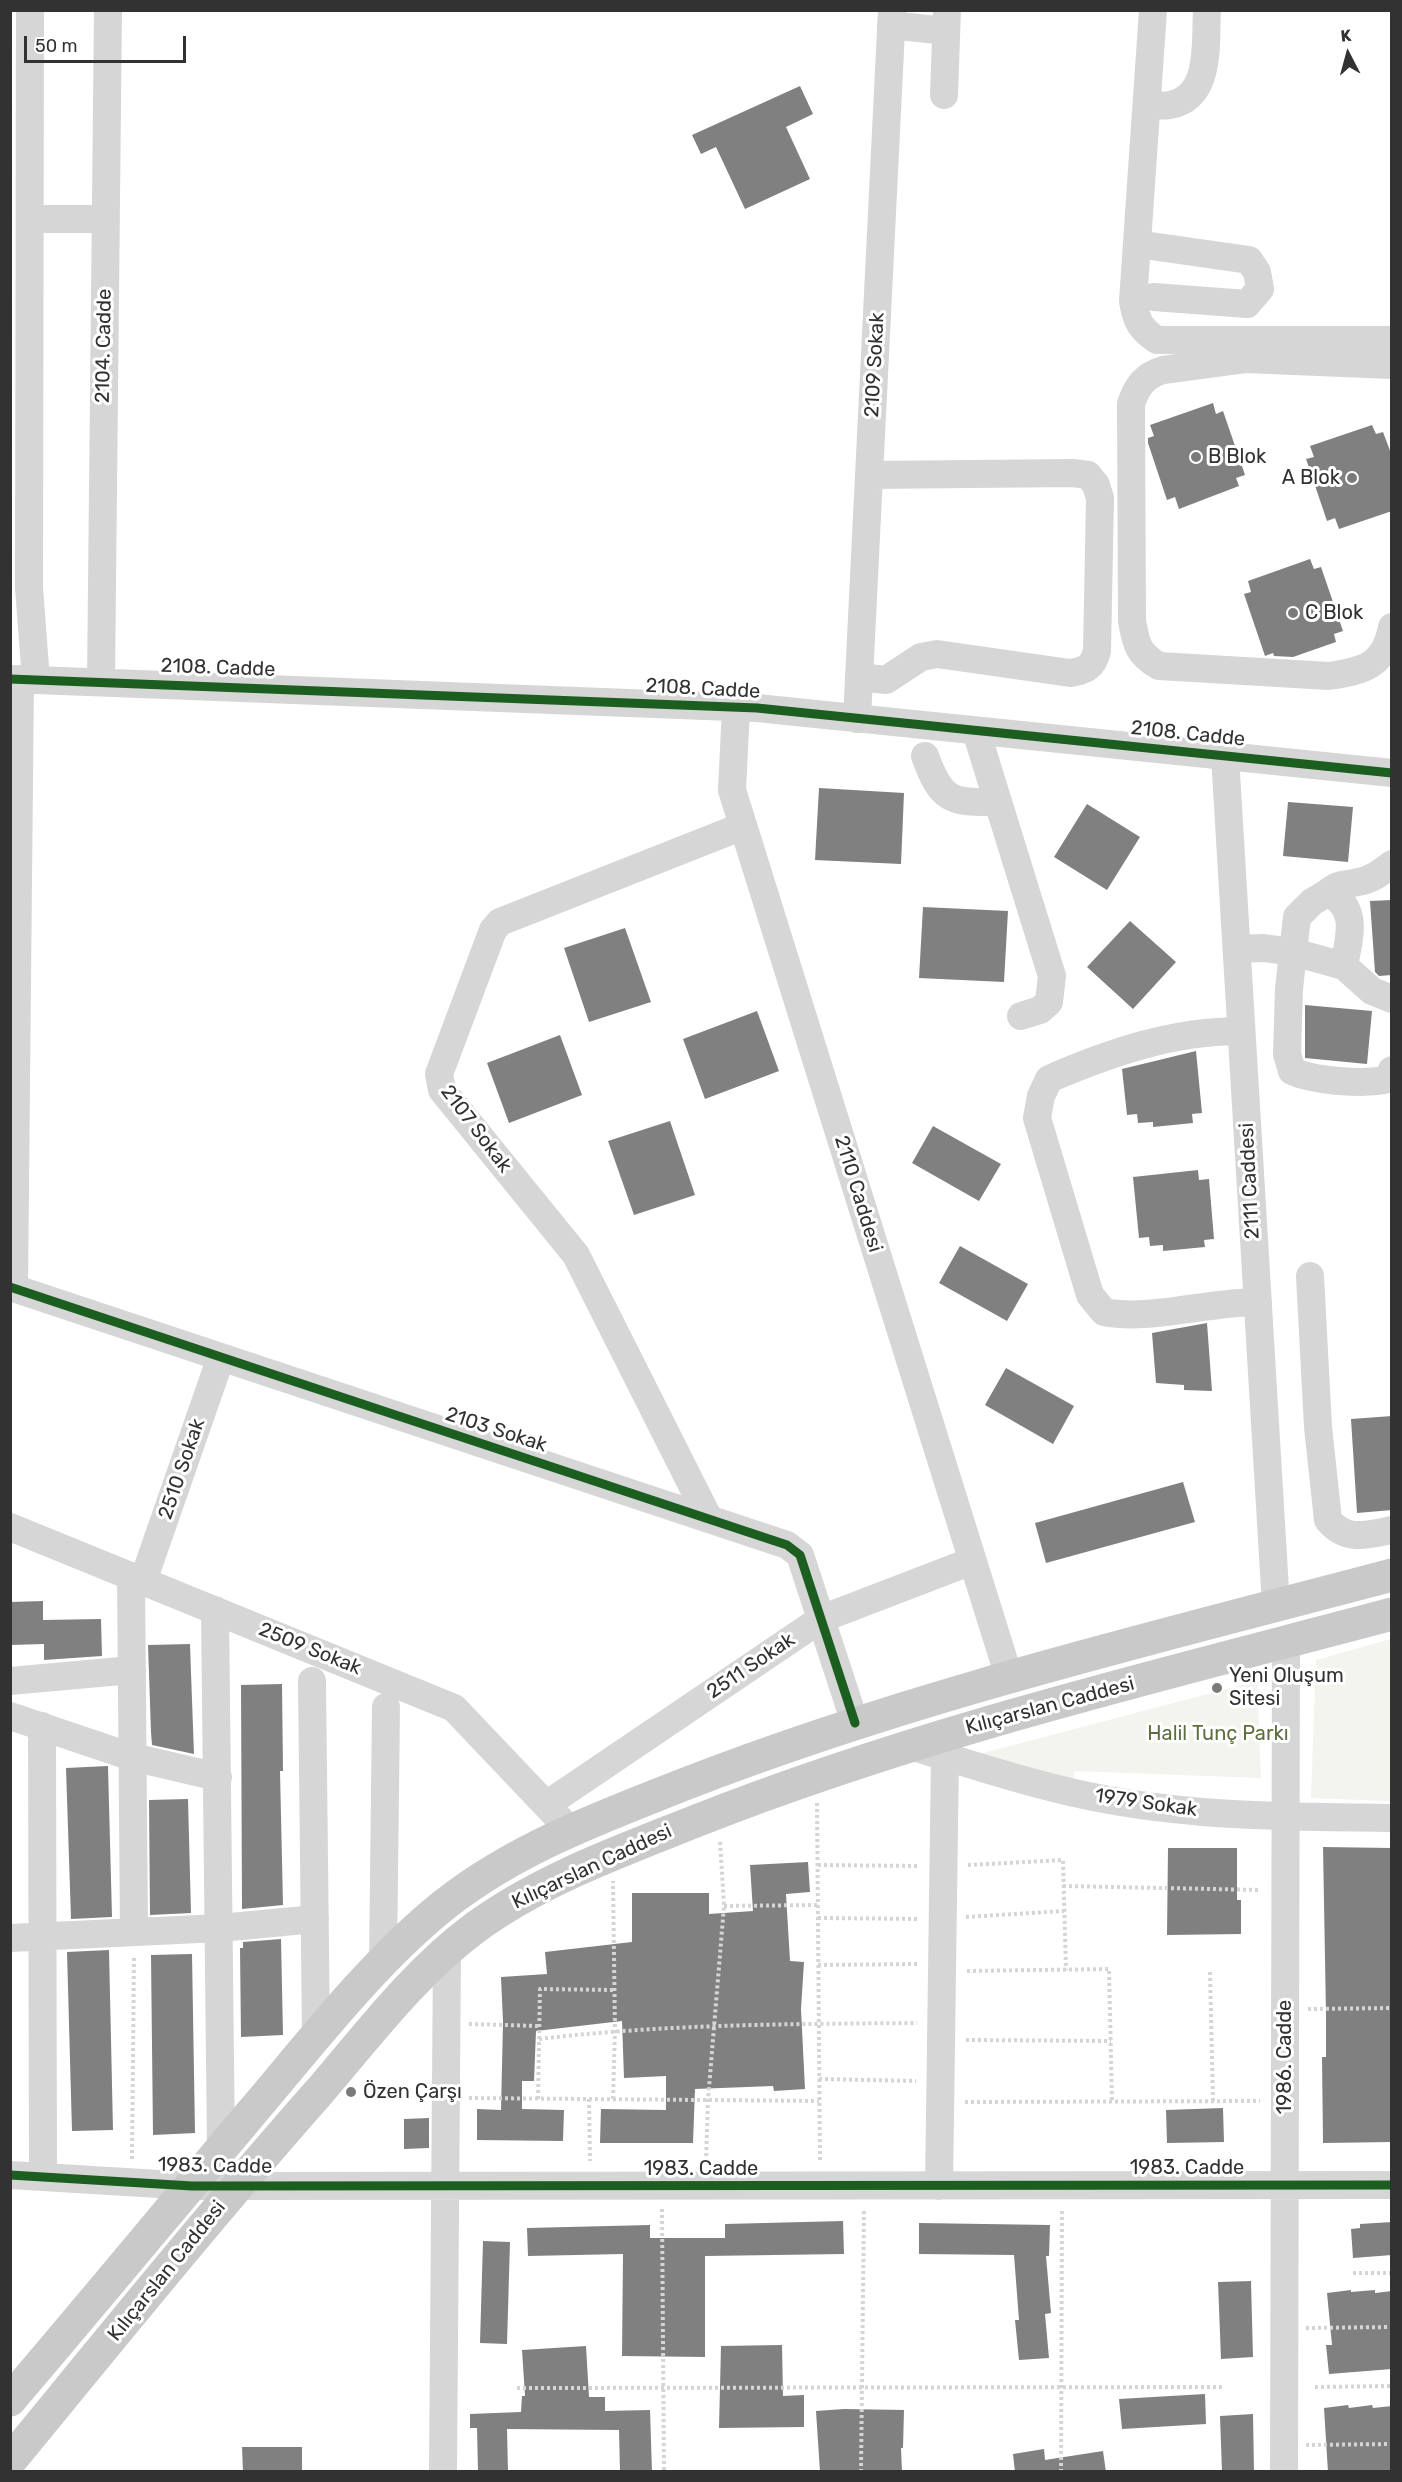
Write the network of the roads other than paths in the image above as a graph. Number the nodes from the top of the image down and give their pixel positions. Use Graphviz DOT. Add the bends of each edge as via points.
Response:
graph roads {
  1 [pos="30,10"];
  2 [pos="108,10"];
  3 [pos="1153,10"];
  4 [pos="1207,10"];
  5 [pos="892,18"];
  6 [pos="946,21"];
  7 [pos="944,95"];
  8 [pos="1147,104"];
  9 [pos="30,219"];
  10 [pos="106,219"];
  11 [pos="1137,244"];
  12 [pos="1154,297"];
  13 [pos="1392,340"];
  14 [pos="1392,365"];
  15 [pos="870,475"];
  16 [pos="20,588"];
  17 [pos="1392,627"];
  18 [pos="860,678"];
  19 [pos="22,679"];
  20 [pos="101,681"];
  21 [pos="736,708"];
  22 [pos="857,719"];
  23 [pos="976,731"];
  24 [pos="925,756"];
  25 [pos="1225,756"];
  26 [pos="1392,773"];
  27 [pos="996,802"];
  28 [pos="743,826"];
  29 [pos="1392,864"];
  30 [pos="1327,893"];
  31 [pos="1237,949"];
  32 [pos="1293,952"];
  33 [pos="1344,966"];
  34 [pos="1392,999"];
  35 [pos="1021,1016"];
  36 [pos="1242,1031"];
  37 [pos="1392,1070"];
  38 [pos="1310,1276"];
  39 [pos="12,1288"];
  40 [pos="1258,1302"];
  41 [pos="221,1357"];
  42 [pos="709,1519"];
  43 [pos="10,1527"];
  44 [pos="1392,1530"];
  45 [pos="972,1561"];
  46 [pos="1392,1575"];
  47 [pos="137,1579"];
  48 [pos="1276,1606"];
  49 [pos="215,1610"];
  50 [pos="1392,1614"];
  51 [pos="821,1619"];
  52 [pos="1286,1642"];
  53 [pos="132,1670"];
  54 [pos="1009,1677"];
  55 [pos="10,1681"];
  56 [pos="312,1681"];
  57 [pos="386,1707"];
  58 [pos="10,1716"];
  59 [pos="855,1723"];
  60 [pos="42,1726"];
  61 [pos="907,1745"];
  62 [pos="945,1756"];
  63 [pos="132,1757"];
  64 [pos="218,1777"];
  65 [pos="546,1805"];
  66 [pos="1286,1816"];
  67 [pos="1392,1818"];
  68 [pos="569,1829"];
  69 [pos="315,1919"];
  70 [pos="220,1928"];
  71 [pos="134,1932"];
  72 [pos="42,1936"];
  73 [pos="10,1938"];
  74 [pos="447,1951"];
  75 [pos="383,1962"];
  76 [pos="316,2036"];
  77 [pos="221,2149"];
  78 [pos="10,2175"];
  79 [pos="43,2177"];
  80 [pos="237,2185"];
  81 [pos="1285,2185"];
  82 [pos="1392,2185"];
  83 [pos="192,2186"];
  84 [pos="446,2186"];
  85 [pos="939,2186"];
  86 [pos="10,2400"];
  87 [pos="1284,2458"];
  88 [pos="10,2461"];
  89 [pos="443,2472"];
  1 -- 9 [label="street"];
  2 -- 10 [label="street, 2104. Cadde"];
  3 -- 8 [label="street"];
  4 -- 8 [label="street" via="1202,81 1190,97 1170,105"];
  5 -- 6 [label="street"];
  5 -- 15 [label="street, 2109 Sokak"];
  6 -- 7 [label="street"];
  8 -- 11 [label="street"];
  9 -- 10 [label="street"];
  9 -- 16 [label="street"];
  10 -- 20 [label="street, 2104. Cadde"];
  11 -- 12 [label="street" via="1249,260 1257,272 1260,289 1246,304"];
  11 -- 13 [label="street" via="1133,301 1136,318 1143,332 1157,340"];
  14 -- 17 [label="street" via="1245,359 1162,370 1150,374 1137,387 1131,404 1132,621 1136,642 1145,658 1159,666 1329,676 1356,672 1374,664"];
  15 -- 18 [label="street, 2109 Sokak"];
  15 -- 18 [label="street" via="1088,475 1100,498 1097,651 1094,663 1084,671 1070,673 937,654 921,657 886,680"];
  16 -- 19 [label="street"];
  18 -- 22 [label="street, 2109 Sokak"];
  19 -- 20 [label="street, 2108. Cadde"];
  19 -- 39 [label="street"];
  20 -- 21 [label="street, 2108. Cadde"];
  21 -- 22 [label="street, 2108. Cadde"];
  21 -- 28 [label="street, 2110 Caddesi" via="730,785"];
  22 -- 23 [label="street, 2108. Cadde"];
  23 -- 25 [label="street, 2108. Cadde"];
  23 -- 27 [label="street"];
  24 -- 27 [label="street" via="935,784 950,797"];
  25 -- 26 [label="street, 2108. Cadde"];
  25 -- 31 [label="street, 2111 Caddesi"];
  27 -- 35 [label="street" via="1052,976 1050,1002"];
  28 -- 42 [label="street, 2107 Sokak" via="500,922 493,930 439,1074 442,1090 576,1255"];
  28 -- 45 [label="street, 2110 Caddesi"];
  29 -- 30 [label="street" via="1377,876 1339,884"];
  30 -- 32 [label="street" via="1297,917"];
  30 -- 33 [label="street" via="1338,897 1348,908 1351,924"];
  31 -- 32 [label="street"];
  31 -- 36 [label="street, 2111 Caddesi"];
  32 -- 33 [label="street"];
  32 -- 37 [label="street" via="1287,1044 1292,1071 1304,1076 1375,1083 1389,1079"];
  33 -- 34 [label="street" via="1372,992"];
  36 -- 40 [label="street, 2111 Caddesi"];
  36 -- 40 [label="street" via="1210,1031 1154,1040 1049,1079 1037,1118 1090,1295 1104,1312 1124,1316 1229,1302"];
  38 -- 44 [label="street" via="1318,1427 1328,1520 1336,1529 1352,1535"];
  39 -- 41 [label="street, 2103 Sokak"];
  40 -- 48 [label="street, 2111 Caddesi"];
  41 -- 42 [label="street, 2103 Sokak"];
  41 -- 47 [label="street, 2510 Sokak"];
  42 -- 51 [label="street, 2103 Sokak" via="794,1549 800,1555"];
  43 -- 47 [label="street, 2509 Sokak"];
  45 -- 51 [label="street, 2511 Sokak"];
  45 -- 54 [label="street, 2110 Caddesi"];
  46 -- 48 [label="main road, Kılıçarslan Caddesi"];
  47 -- 49 [label="street, 2509 Sokak"];
  47 -- 53 [label="street, 2510 Sokak"];
  48 -- 52 [label="main road"];
  48 -- 54 [label="main road, Kılıçarslan Caddesi"];
  49 -- 64 [label="street"];
  49 -- 65 [label="street, 2509 Sokak" via="454,1708"];
  50 -- 52 [label="main road, Kılıçarslan Caddesi"];
  51 -- 59 [label="street, 2103 Sokak"];
  51 -- 65 [label="street, 2511 Sokak"];
  52 -- 61 [label="main road, Kılıçarslan Caddesi"];
  52 -- 66 [label="street, 1986. Cadde"];
  53 -- 55 [label="street"];
  53 -- 63 [label="street, 2510 Sokak"];
  54 -- 59 [label="main road, Kılıçarslan Caddesi"];
  56 -- 69 [label="street"];
  57 -- 75 [label="street"];
  58 -- 60 [label="street"];
  59 -- 68 [label="main road, Kılıçarslan Caddesi"];
  60 -- 63 [label="street"];
  60 -- 72 [label="street"];
  61 -- 62 [label="street, 1979 Sokak"];
  61 -- 74 [label="main road, Kılıçarslan Caddesi" via="613,1854 504,1908"];
  62 -- 66 [label="street, 1979 Sokak" via="1058,1790 1110,1801"];
  62 -- 85 [label="street"];
  63 -- 64 [label="street"];
  63 -- 71 [label="street, 2510 Sokak"];
  64 -- 70 [label="street"];
  65 -- 68 [label="street, 2509 Sokak"];
  66 -- 67 [label="street, 1979 Sokak"];
  66 -- 81 [label="street, 1986. Cadde"];
  68 -- 75 [label="main road, Kılıçarslan Caddesi" via="474,1884 434,1913"];
  69 -- 70 [label="street"];
  69 -- 76 [label="street"];
  70 -- 71 [label="street"];
  70 -- 77 [label="street"];
  71 -- 72 [label="street"];
  72 -- 73 [label="street"];
  72 -- 79 [label="street"];
  74 -- 80 [label="main road, Kılıçarslan Caddesi" via="407,1991"];
  74 -- 84 [label="street"];
  75 -- 76 [label="main road, Kılıçarslan Caddesi"];
  76 -- 77 [label="main road, Kılıçarslan Caddesi"];
  77 -- 83 [label="main road, Kılıçarslan Caddesi"];
  78 -- 79 [label="street, 1983. Cadde"];
  79 -- 83 [label="street, 1983. Cadde"];
  80 -- 83 [label="street, 1983. Cadde"];
  80 -- 84 [label="street, 1983. Cadde"];
  80 -- 88 [label="main road, Kılıçarslan Caddesi"];
  81 -- 82 [label="street, 1983. Cadde"];
  81 -- 85 [label="street, 1983. Cadde"];
  81 -- 87 [label="street, 1986. Cadde"];
  83 -- 86 [label="main road, Kılıçarslan Caddesi"];
  84 -- 85 [label="street, 1983. Cadde"];
  84 -- 89 [label="street"];
}
